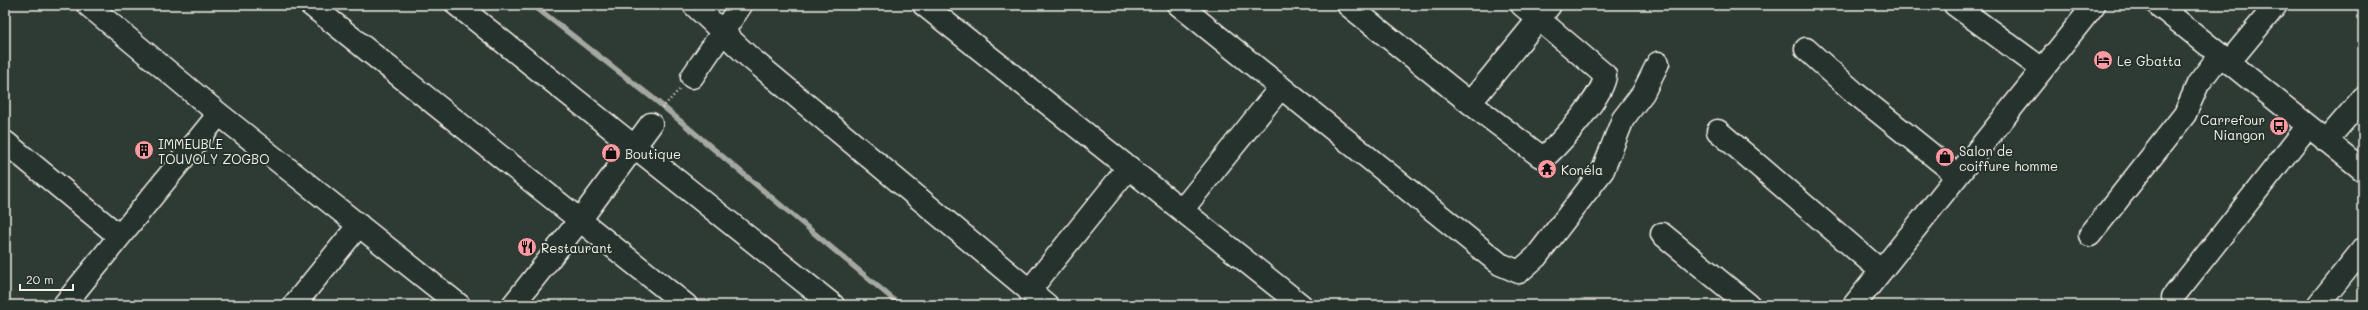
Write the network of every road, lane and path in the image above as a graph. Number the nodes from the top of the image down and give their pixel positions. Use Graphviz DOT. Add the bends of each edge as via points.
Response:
graph roads {
  1 [pos="88,5"];
  2 [pos="311,5"];
  3 [pos="457,5"];
  4 [pos="694,5"];
  5 [pos="741,5"];
  6 [pos="1179,5"];
  7 [pos="1348,5"];
  8 [pos="1955,5"];
  9 [pos="2094,5"];
  10 [pos="2158,5"];
  11 [pos="2276,5"];
  12 [pos="933,8"];
  13 [pos="1537,9"];
  14 [pos="721,32"];
  15 [pos="1806,48"];
  16 [pos="2225,59"];
  17 [pos="1658,63"];
  18 [pos="2042,69"];
  19 [pos="692,77"];
  20 [pos="1281,87"];
  21 [pos="2363,98"];
  22 [pos="1470,103"];
  23 [pos="219,114"];
  24 [pos="651,124"];
  25 [pos="2308,126"];
  26 [pos="1718,131"];
  27 [pos="2326,141"];
  28 [pos="5,142"];
  29 [pos="634,147"];
  30 [pos="1129,167"];
  31 [pos="2363,170"];
  32 [pos="1957,175"];
  33 [pos="1182,210"];
  34 [pos="580,220"];
  35 [pos="359,225"];
  36 [pos="1662,234"];
  37 [pos="2090,235"];
  38 [pos="119,236"];
  39 [pos="2363,248"];
  40 [pos="1881,270"];
  41 [pos="1029,291"];
  42 [pos="2174,297"];
  43 [pos="64,305"];
  44 [pos="294,305"];
  45 [pos="459,305"];
  46 [pos="513,305"];
  47 [pos="686,305"];
  48 [pos="833,305"];
  49 [pos="1047,305"];
  50 [pos="1301,305"];
  51 [pos="1749,305"];
  52 [pos="1854,305"];
  53 [pos="2318,305"];
  1 -- 23 [label="street"];
  2 -- 34 [label="street"];
  3 -- 29 [label="street"];
  4 -- 14 [label="street"];
  5 -- 14 [label="street"];
  6 -- 20 [label="street"];
  7 -- 22 [label="street"];
  8 -- 18 [label="street"];
  9 -- 18 [label="street"];
  10 -- 16 [label="street"];
  11 -- 16 [label="street"];
  12 -- 30 [label="street"];
  13 -- 22 [label="street"];
  13 -- 22 [label="street" via="1605,75 1605,81 1597,96 1546,156 1540,156"];
  14 -- 19 [label="street"];
  14 -- 41 [label="street"];
  15 -- 32 [label="street" via="1860,97"];
  16 -- 25 [label="street"];
  16 -- 37 [label="street" via="2198,84 2185,114"];
  17 -- 20 [label="street" via="1643,93 1623,119 1603,170 1536,257 1519,272 1500,264"];
  18 -- 32 [label="street"];
  20 -- 33 [label="street"];
  21 -- 27 [label="street"];
  23 -- 35 [label="street"];
  23 -- 38 [label="street"];
  24 -- 29 [label="street"];
  25 -- 27 [label="street"];
  25 -- 42 [label="street"];
  26 -- 40 [label="street"];
  27 -- 31 [label="street"];
  28 -- 38 [label="street"];
  29 -- 34 [label="street"];
  29 -- 48 [label="street"];
  30 -- 33 [label="street"];
  30 -- 41 [label="street"];
  32 -- 40 [label="street"];
  33 -- 50 [label="street"];
  34 -- 46 [label="street"];
  34 -- 47 [label="street"];
  35 -- 44 [label="street"];
  35 -- 45 [label="street"];
  36 -- 51 [label="street"];
  38 -- 43 [label="street"];
  39 -- 53 [label="street"];
  40 -- 52 [label="street"];
  41 -- 49 [label="street"];
}
